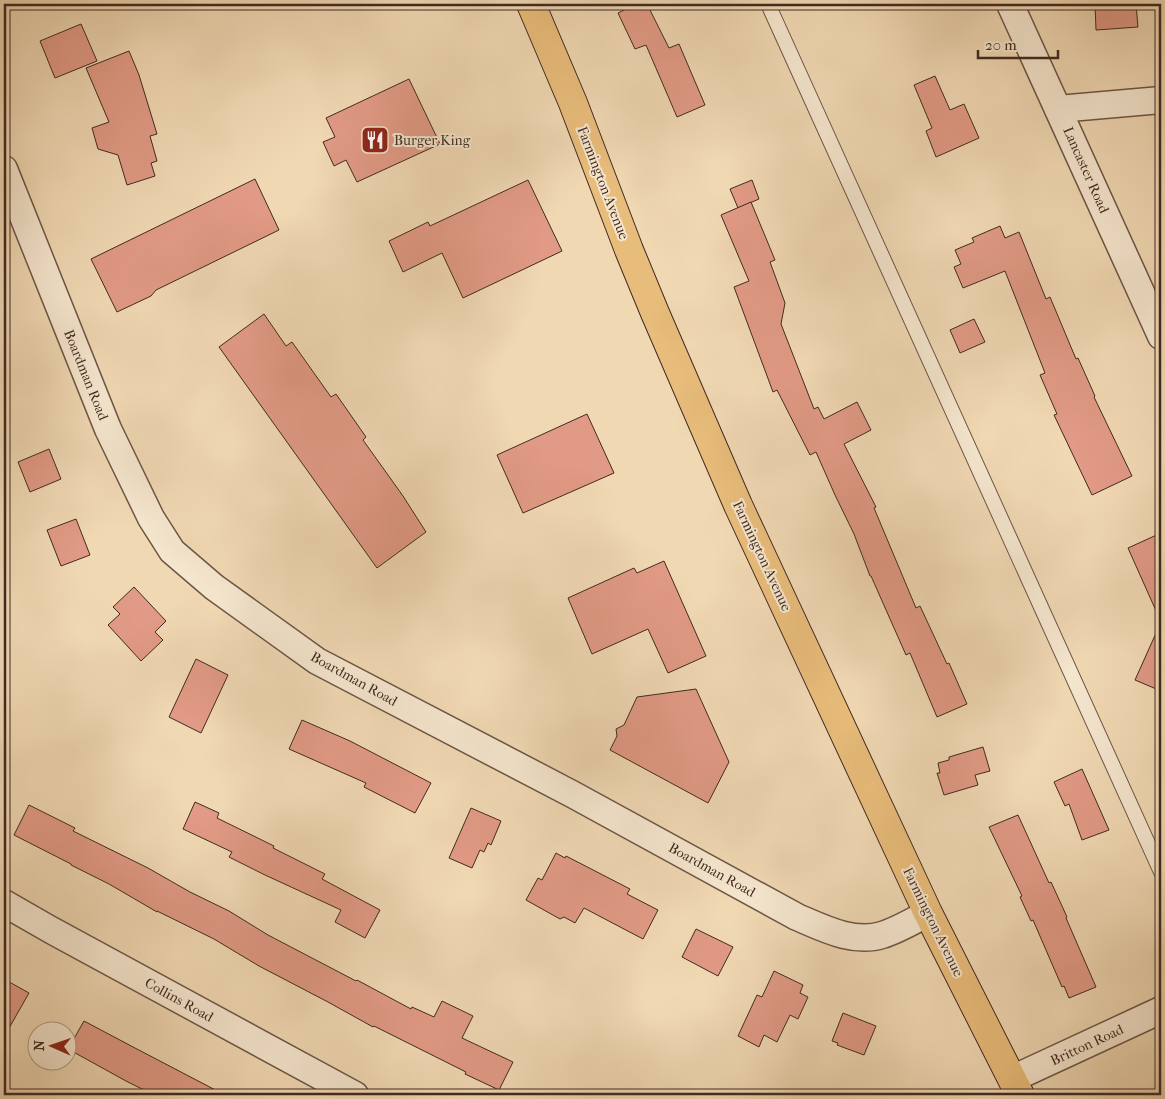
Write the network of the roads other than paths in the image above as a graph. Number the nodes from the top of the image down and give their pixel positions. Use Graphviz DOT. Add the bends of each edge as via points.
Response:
graph roads {
  1 [pos="531,4"];
  2 [pos="768,4"];
  3 [pos="1010,4"];
  4 [pos="1161,100"];
  5 [pos="1058,109"];
  6 [pos="4,169"];
  7 [pos="1161,336"];
  8 [pos="1161,872"];
  9 [pos="4,903"];
  10 [pos="928,913"];
  11 [pos="1161,1010"];
  12 [pos="1016,1087"];
  13 [pos="355,1095"];
  1 -- 10 [label="highway, Farmington Avenue" via="655,313 738,504"];
  2 -- 8 [label="lane"];
  3 -- 5 [label="street, Lancaster Road"];
  4 -- 5 [label="street"];
  5 -- 7 [label="street, Lancaster Road"];
  6 -- 10 [label="street, Boardman Road" via="108,429 151,518 172,551 214,587 317,661 572,794 797,917 843,935 862,937 894,931"];
  9 -- 13 [label="street, Collins Road"];
  10 -- 12 [label="highway, Farmington Avenue"];
  11 -- 12 [label="street, Britton Road"];
}
